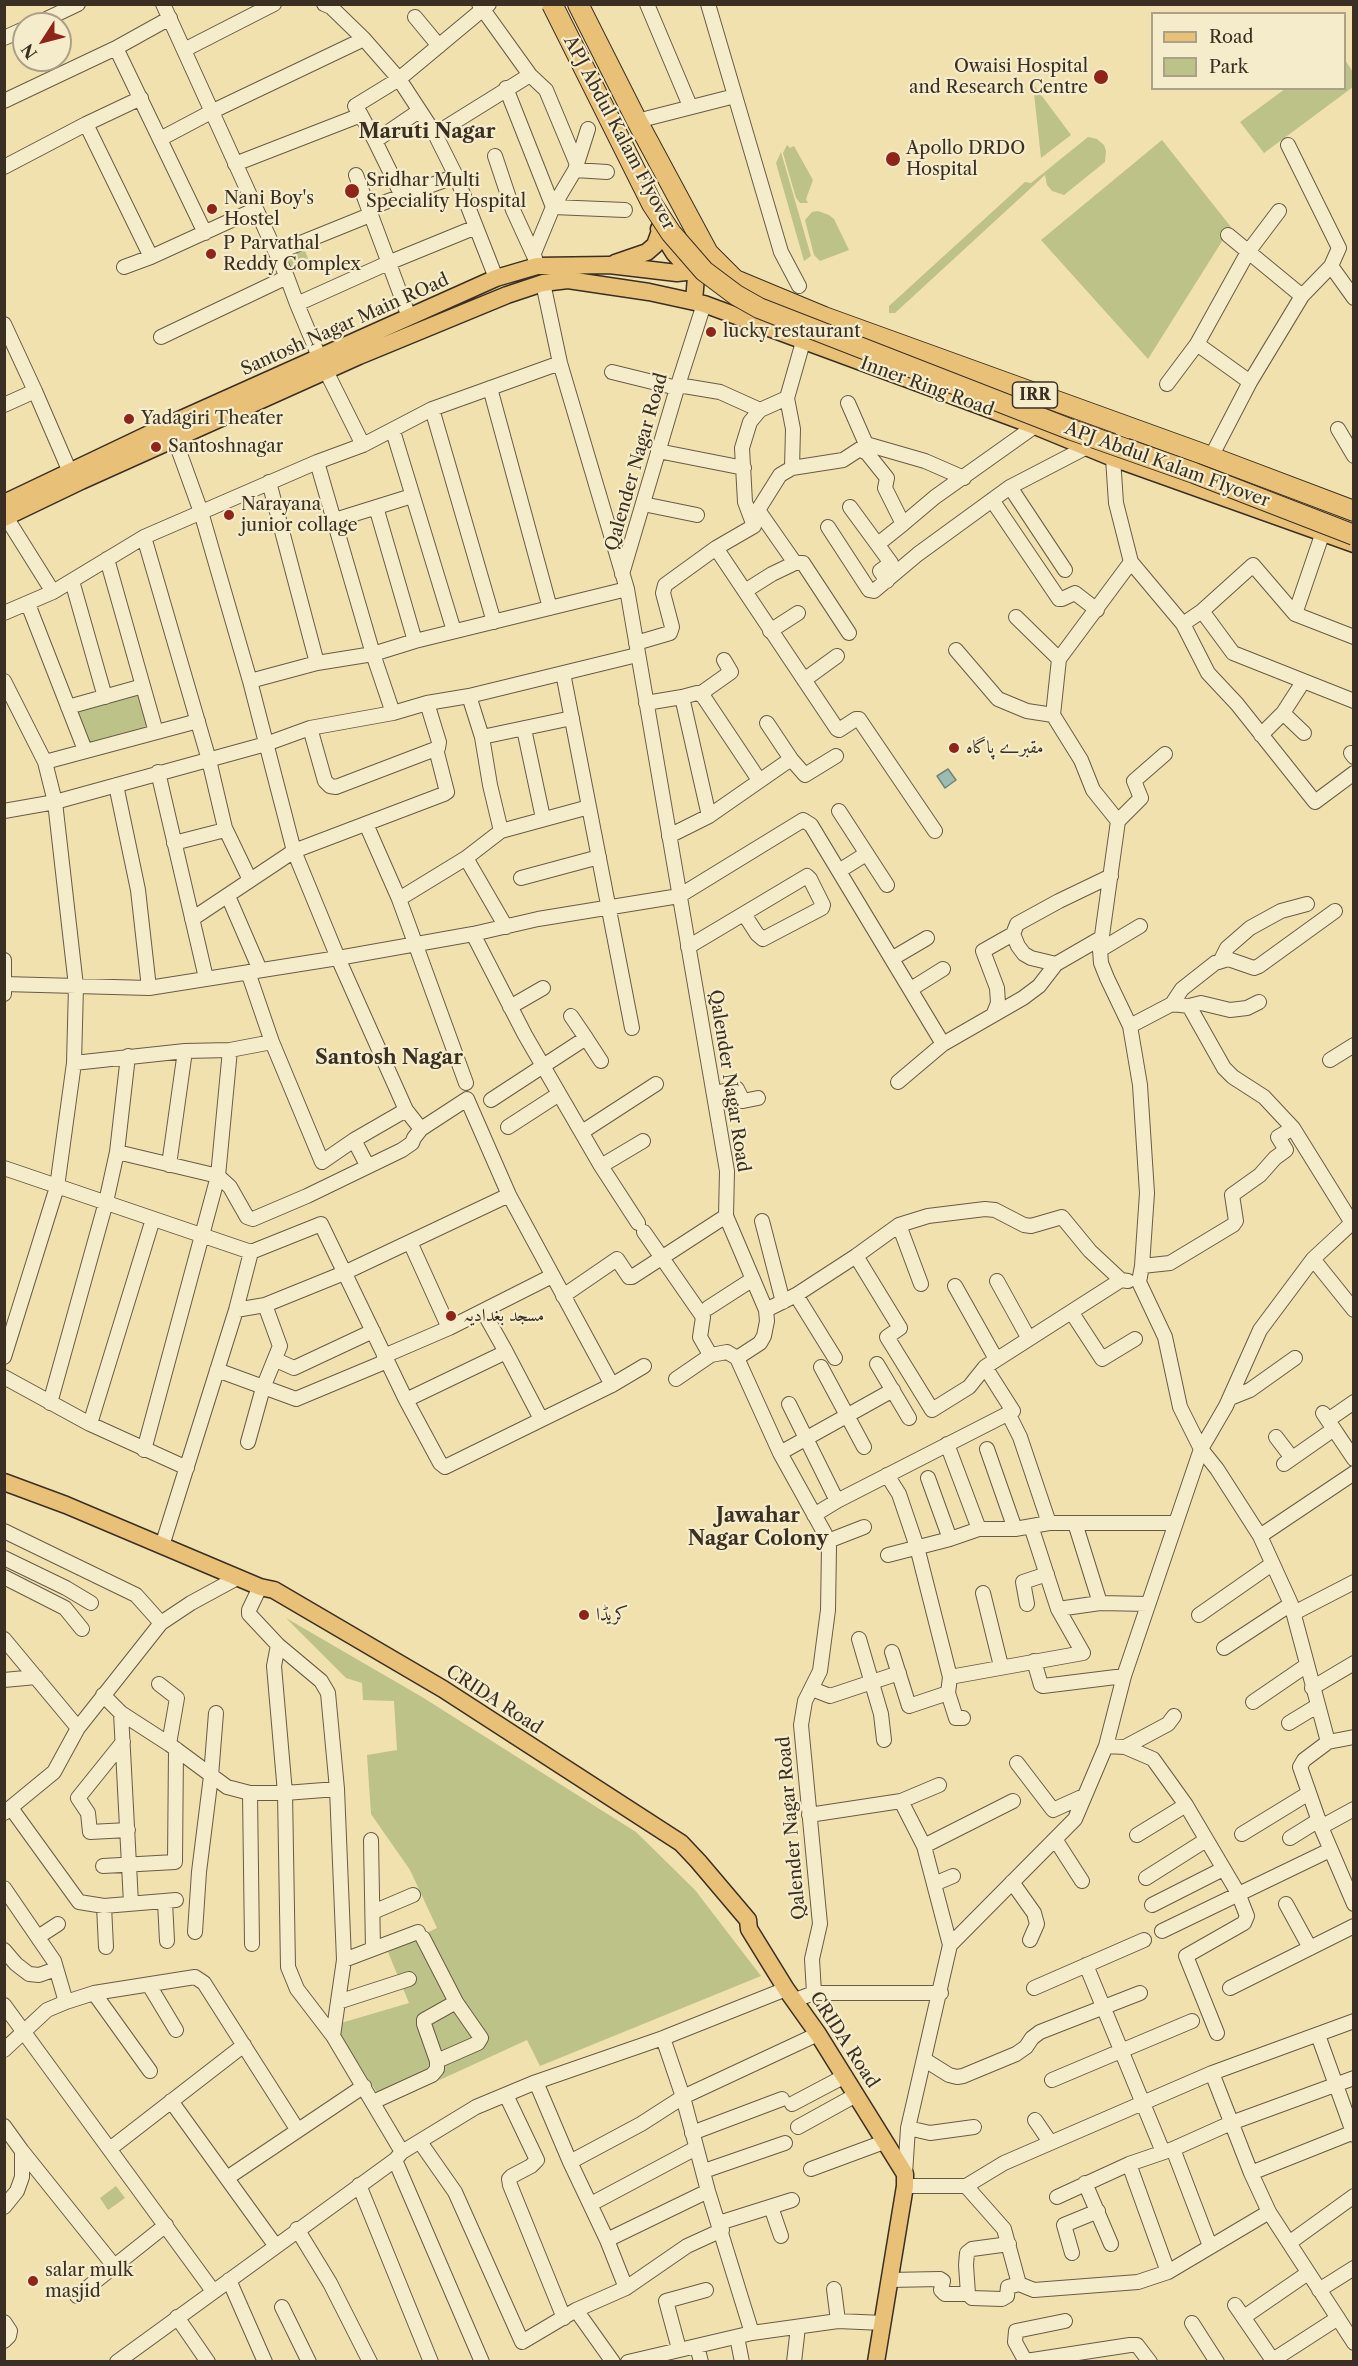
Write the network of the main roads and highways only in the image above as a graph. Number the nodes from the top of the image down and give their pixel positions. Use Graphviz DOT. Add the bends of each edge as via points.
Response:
graph roads {
  1 [pos="543,4"];
  2 [pos="552,4"];
  3 [pos="578,4"];
  4 [pos="660,231"];
  5 [pos="609,265"];
  6 [pos="721,268"];
  7 [pos="693,273"];
  8 [pos="699,303"];
  9 [pos="322,365"];
  10 [pos="172,431"];
  11 [pos="1350,505"];
  12 [pos="5,513"];
  13 [pos="1353,535"];
  14 [pos="1353,544"];
  15 [pos="5,1482"];
  16 [pos="876,2361"];
  1 -- 4 [label="main road"];
  2 -- 13 [label="highway, APJ Abdul Kalam Flyover, bridge" via="670,233 705,271 736,295 759,308 1072,430"];
  3 -- 6 [label="highway, Inner Ring Road / IRR" via="708,253"];
  4 -- 5 [label="main road" via="655,245 647,252"];
  4 -- 7 [label="main road"];
  5 -- 7 [label="main road, Santosh Nagar Main ROad"];
  5 -- 9 [label="main road, Santosh Nagar Main ROad" via="535,260 409,317"];
  6 -- 7 [label="main road, Santosh Nagar Main ROad"];
  6 -- 11 [label="highway, Inner Ring Road / IRR" via="735,280 798,289 1126,428"];
  7 -- 8 [label="main road"];
  8 -- 9 [label="main road, Santosh Nagar Main ROad" via="649,291 568,280 543,283"];
  8 -- 14 [label="main road, Inner Ring Road / IRR"];
  9 -- 10 [label="main road, Santosh Nagar Main ROad"];
  10 -- 12 [label="main road, Santosh Nagar Main ROad"];
  10 -- 12 [label="main road, Santosh Nagar Main ROad" via="70,472"];
  15 -- 16 [label="main road, CRIDA Road" via="260,1587 268,1599 434,1697 695,1864 741,1926 749,1929 845,2076 905,2180"];
}
